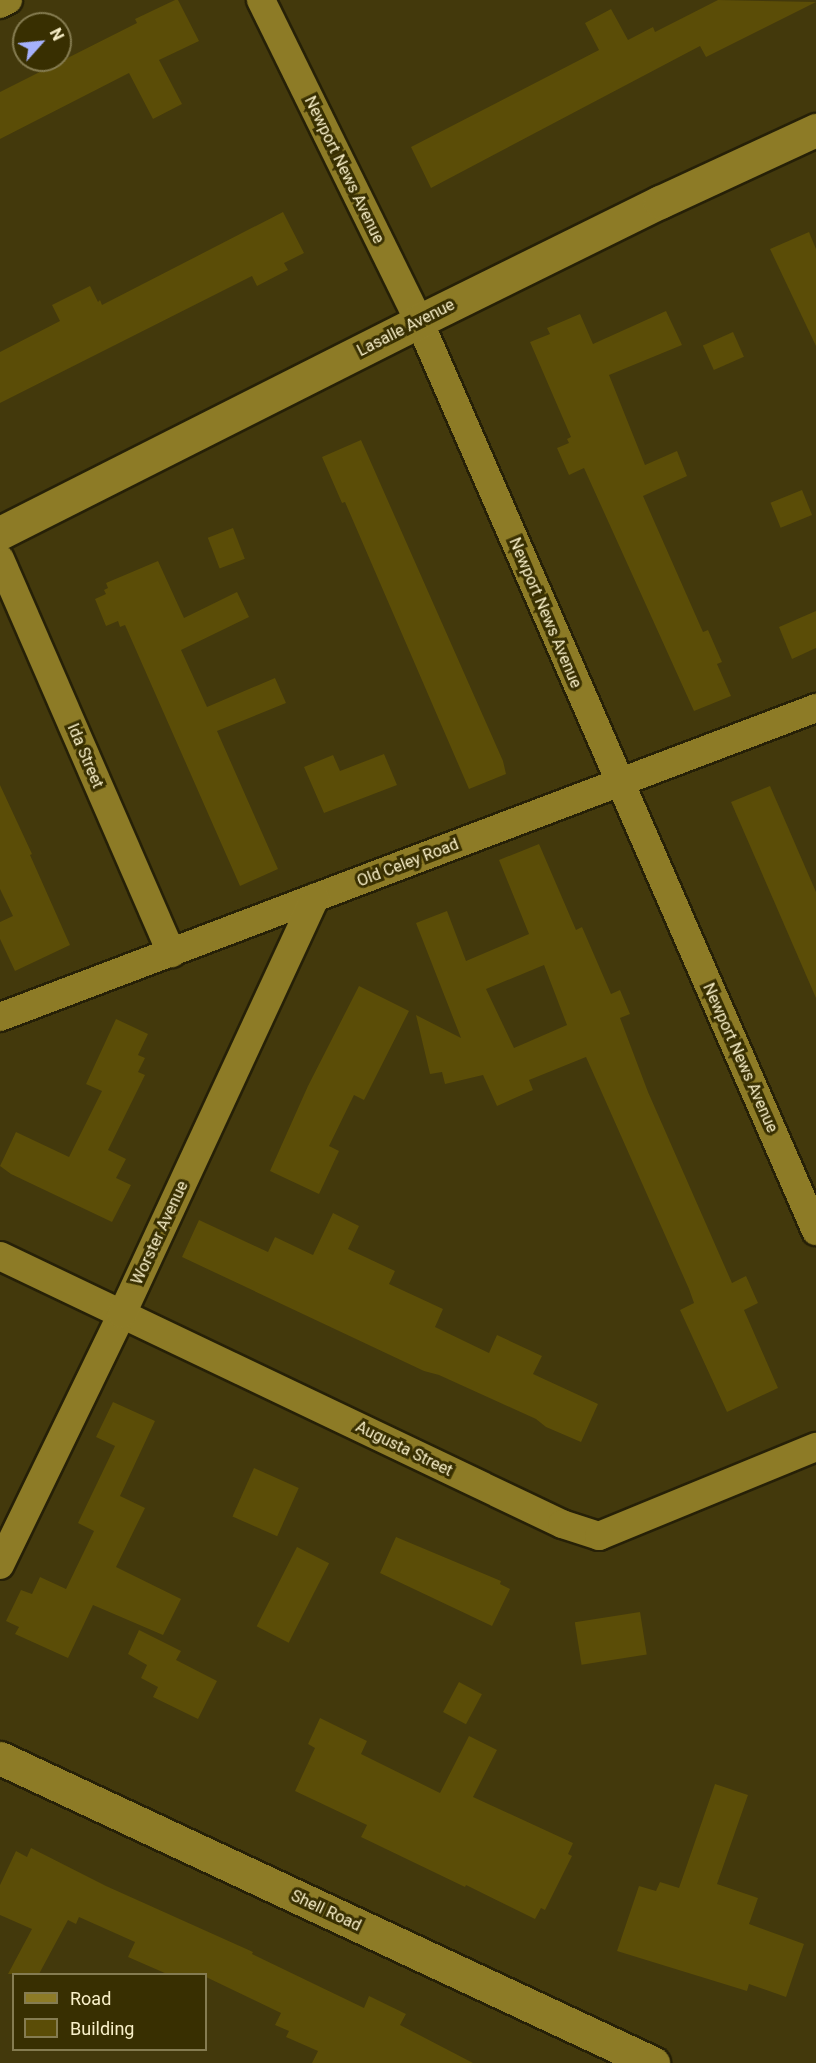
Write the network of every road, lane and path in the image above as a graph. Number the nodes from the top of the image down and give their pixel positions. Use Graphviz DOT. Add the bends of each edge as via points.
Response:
graph roads {
  1 [pos="8,0"];
  2 [pos="261,0"];
  3 [pos="0,4"];
  4 [pos="816,130"];
  5 [pos="419,321"];
  6 [pos="0,533"];
  7 [pos="0,559"];
  8 [pos="816,708"];
  9 [pos="618,783"];
  10 [pos="315,898"];
  11 [pos="171,953"];
  12 [pos="0,1017"];
  13 [pos="816,1231"];
  14 [pos="0,1256"];
  15 [pos="122,1314"];
  16 [pos="816,1447"];
  17 [pos="0,1565"];
  18 [pos="0,1758"];
  19 [pos="652,2063"];
  1 -- 3 [label="street"];
  2 -- 5 [label="street, Newport News Avenue"];
  4 -- 5 [label="main road, Lasalle Avenue"];
  5 -- 6 [label="main road, Lasalle Avenue"];
  5 -- 9 [label="street, Newport News Avenue"];
  7 -- 11 [label="street, Ida Street"];
  8 -- 9 [label="street, Old Celey Road"];
  9 -- 10 [label="street, Old Celey Road"];
  9 -- 13 [label="street, Newport News Avenue"];
  10 -- 11 [label="street, Old Celey Road"];
  10 -- 15 [label="street, Worster Avenue"];
  11 -- 12 [label="street, Old Celey Road"];
  14 -- 15 [label="street, Augusta Street"];
  15 -- 16 [label="street, Augusta Street" via="562,1524 599,1536"];
  15 -- 17 [label="street, Worster Avenue"];
  18 -- 19 [label="main road, Shell Road"];
}
